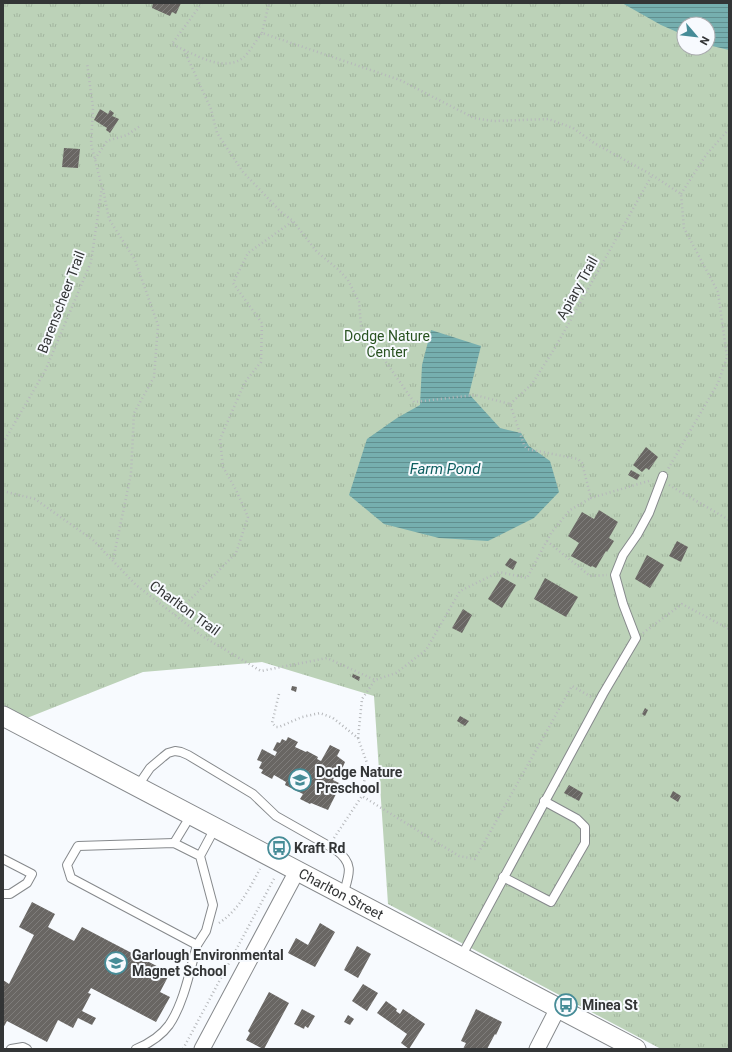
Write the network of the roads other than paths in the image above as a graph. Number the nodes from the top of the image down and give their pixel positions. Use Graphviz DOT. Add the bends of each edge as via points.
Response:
graph roads {
  1 [pos="662,479"];
  2 [pos="3,716"];
  3 [pos="137,787"];
  4 [pos="544,801"];
  5 [pos="191,815"];
  6 [pos="215,828"];
  7 [pos="174,843"];
  8 [pos="200,856"];
  9 [pos="3,859"];
  10 [pos="297,871"];
  11 [pos="503,877"];
  12 [pos="3,894"];
  13 [pos="342,895"];
  14 [pos="197,945"];
  15 [pos="461,957"];
  16 [pos="558,1008"];
  17 [pos="11,1049"];
  18 [pos="27,1049"];
  19 [pos="136,1049"];
  20 [pos="202,1049"];
  21 [pos="537,1049"];
  22 [pos="636,1049"];
  1 -- 4 [label="lane" via="649,513 623,554 615,575 636,638"];
  2 -- 3 [label="street, Charlton Street"];
  3 -- 5 [label="street, Charlton Street"];
  3 -- 13 [label="lane" via="150,768 168,753 175,751 188,755 253,794 276,816 343,855 349,867 349,876"];
  4 -- 11 [label="lane"];
  4 -- 11 [label="lane" via="577,819 585,827 585,843 551,902"];
  5 -- 6 [label="street, Charlton Street"];
  5 -- 7 [label="lane"];
  6 -- 8 [label="lane"];
  6 -- 10 [label="street, Charlton Street"];
  7 -- 8 [label="lane"];
  7 -- 14 [label="lane" via="78,846 67,865 71,878"];
  8 -- 14 [label="lane" via="213,906 206,931"];
  9 -- 12 [label="lane" via="32,874 27,883 10,894"];
  10 -- 13 [label="street, Charlton Street"];
  10 -- 20 [label="street"];
  11 -- 15 [label="lane"];
  13 -- 15 [label="street, Charlton Street"];
  14 -- 19 [label="lane" via="178,1007 168,1025 149,1043"];
  15 -- 16 [label="street, Charlton Street"];
  16 -- 21 [label="street"];
  16 -- 22 [label="street, Charlton Street"];
  17 -- 18 [label="lane"];
}
